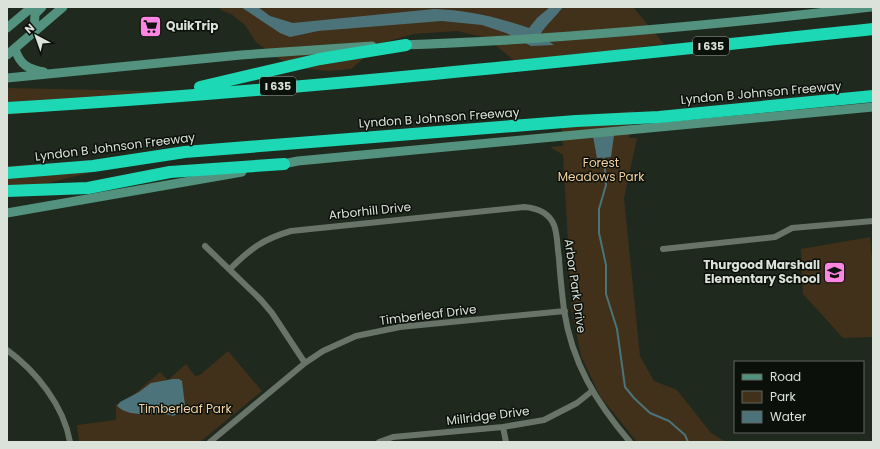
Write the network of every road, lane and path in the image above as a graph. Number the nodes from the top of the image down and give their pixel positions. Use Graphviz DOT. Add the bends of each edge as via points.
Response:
graph roads {
  1 [pos="32,7"];
  2 [pos="42,7"];
  3 [pos="63,7"];
  4 [pos="871,7"];
  5 [pos="7,28"];
  6 [pos="873,30"];
  7 [pos="34,32"];
  8 [pos="406,45"];
  9 [pos="14,49"];
  10 [pos="7,56"];
  11 [pos="55,74"];
  12 [pos="8,79"];
  13 [pos="873,96"];
  14 [pos="156,98"];
  15 [pos="873,107"];
  16 [pos="7,108"];
  17 [pos="284,164"];
  18 [pos="7,173"];
  19 [pos="7,191"];
  20 [pos="524,206"];
  21 [pos="7,213"];
  22 [pos="873,221"];
  23 [pos="205,246"];
  24 [pos="663,249"];
  25 [pos="230,269"];
  26 [pos="564,311"];
  27 [pos="7,350"];
  28 [pos="305,362"];
  29 [pos="592,391"];
  30 [pos="503,427"];
  31 [pos="393,440"];
  32 [pos="70,442"];
  33 [pos="210,442"];
  34 [pos="379,442"];
  35 [pos="506,442"];
  36 [pos="630,442"];
  1 -- 5 [label="main road"];
  2 -- 7 [label="main road" via="35,14"];
  3 -- 7 [label="main road"];
  4 -- 8 [label="main road" via="590,35"];
  6 -- 14 [label="highway, I 635"];
  7 -- 9 [label="main road"];
  8 -- 11 [label="main road" via="268,52"];
  8 -- 14 [label="highway" via="320,59"];
  9 -- 10 [label="main road"];
  9 -- 11 [label="main road" via="22,65 31,70"];
  11 -- 12 [label="main road"];
  13 -- 18 [label="highway, Lyndon B Johnson Freeway" via="659,117 185,152 93,166"];
  14 -- 16 [label="highway, I 635"];
  15 -- 17 [label="main road"];
  17 -- 19 [label="highway" via="170,172 88,188"];
  17 -- 21 [label="main road"];
  20 -- 25 [label="street, Arborhill Drive" via="291,231 264,240"];
  20 -- 26 [label="street, Arbor Park Drive" via="541,211 553,224 557,238"];
  22 -- 24 [label="street" via="792,228 775,237"];
  23 -- 25 [label="street"];
  25 -- 28 [label="street" via="272,313"];
  26 -- 28 [label="street, Timberleaf Drive" via="382,330 341,343"];
  26 -- 29 [label="street, Arbor Park Drive" via="575,353"];
  27 -- 32 [label="street" via="53,398 68,426"];
  28 -- 33 [label="street, Timberleaf Drive"];
  29 -- 30 [label="street, Millridge Drive" via="577,403 544,420"];
  29 -- 36 [label="street, Arbor Park Drive"];
  30 -- 31 [label="street, Millridge Drive"];
  30 -- 35 [label="street"];
  31 -- 34 [label="street, Millridge Drive"];
}
